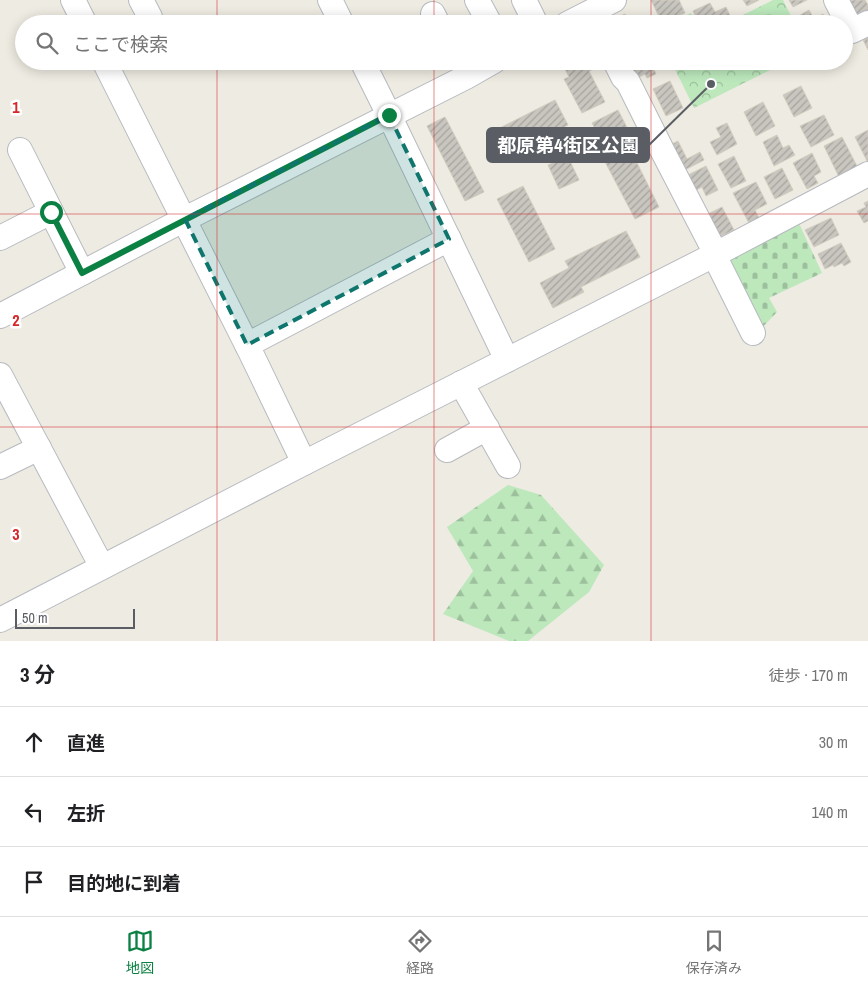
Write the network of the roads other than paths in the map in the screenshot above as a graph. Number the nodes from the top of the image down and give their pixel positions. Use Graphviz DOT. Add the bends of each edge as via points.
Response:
graph roads {
  1 [pos="72,0"];
  2 [pos="330,0"];
  3 [pos="477,0"];
  4 [pos="524,0"];
  5 [pos="614,0"];
  6 [pos="836,0"];
  7 [pos="590,12"];
  8 [pos="80,15"];
  9 [pos="338,15"];
  10 [pos="485,15"];
  11 [pos="532,15"];
  12 [pos="844,15"];
  13 [pos="868,23"];
  14 [pos="853,30"];
  15 [pos="109,70"];
  16 [pos="366,70"];
  17 [pos="460,70"];
  18 [pos="620,70"];
  19 [pos="389,115"];
  20 [pos="20,150"];
  21 [pos="868,174"];
  22 [pos="51,212"];
  23 [pos="184,219"];
  24 [pos="0,238"];
  25 [pos="449,240"];
  26 [pos="715,254"];
  27 [pos="82,273"];
  28 [pos="0,316"];
  29 [pos="752,332"];
  30 [pos="247,345"];
  31 [pos="507,360"];
  32 [pos="0,375"];
  33 [pos="462,383"];
  34 [pos="486,428"];
  35 [pos="38,448"];
  36 [pos="447,450"];
  37 [pos="304,463"];
  38 [pos="508,466"];
  39 [pos="0,467"];
  40 [pos="102,567"];
  41 [pos="0,620"];
  1 -- 8 [label="street"];
  2 -- 9 [label="street"];
  3 -- 10 [label="street"];
  4 -- 11 [label="street"];
  5 -- 7 [label="street"];
  6 -- 12 [label="street"];
  13 -- 14 [label="street"];
  15 -- 23 [label="street"];
  16 -- 19 [label="street"];
  17 -- 19 [label="street"];
  18 -- 26 [label="street"];
  19 -- 23 [label="street"];
  19 -- 25 [label="street"];
  20 -- 22 [label="street"];
  21 -- 26 [label="street"];
  22 -- 24 [label="street"];
  22 -- 27 [label="street"];
  23 -- 27 [label="street"];
  23 -- 30 [label="street"];
  25 -- 30 [label="street"];
  25 -- 31 [label="street"];
  26 -- 29 [label="street"];
  26 -- 31 [label="street"];
  27 -- 28 [label="street"];
  30 -- 37 [label="street"];
  31 -- 33 [label="street"];
  32 -- 35 [label="street"];
  33 -- 34 [label="street"];
  33 -- 37 [label="street"];
  34 -- 36 [label="street"];
  34 -- 38 [label="street"];
  35 -- 39 [label="street"];
  35 -- 40 [label="street"];
  37 -- 40 [label="street"];
  40 -- 41 [label="street"];
}
